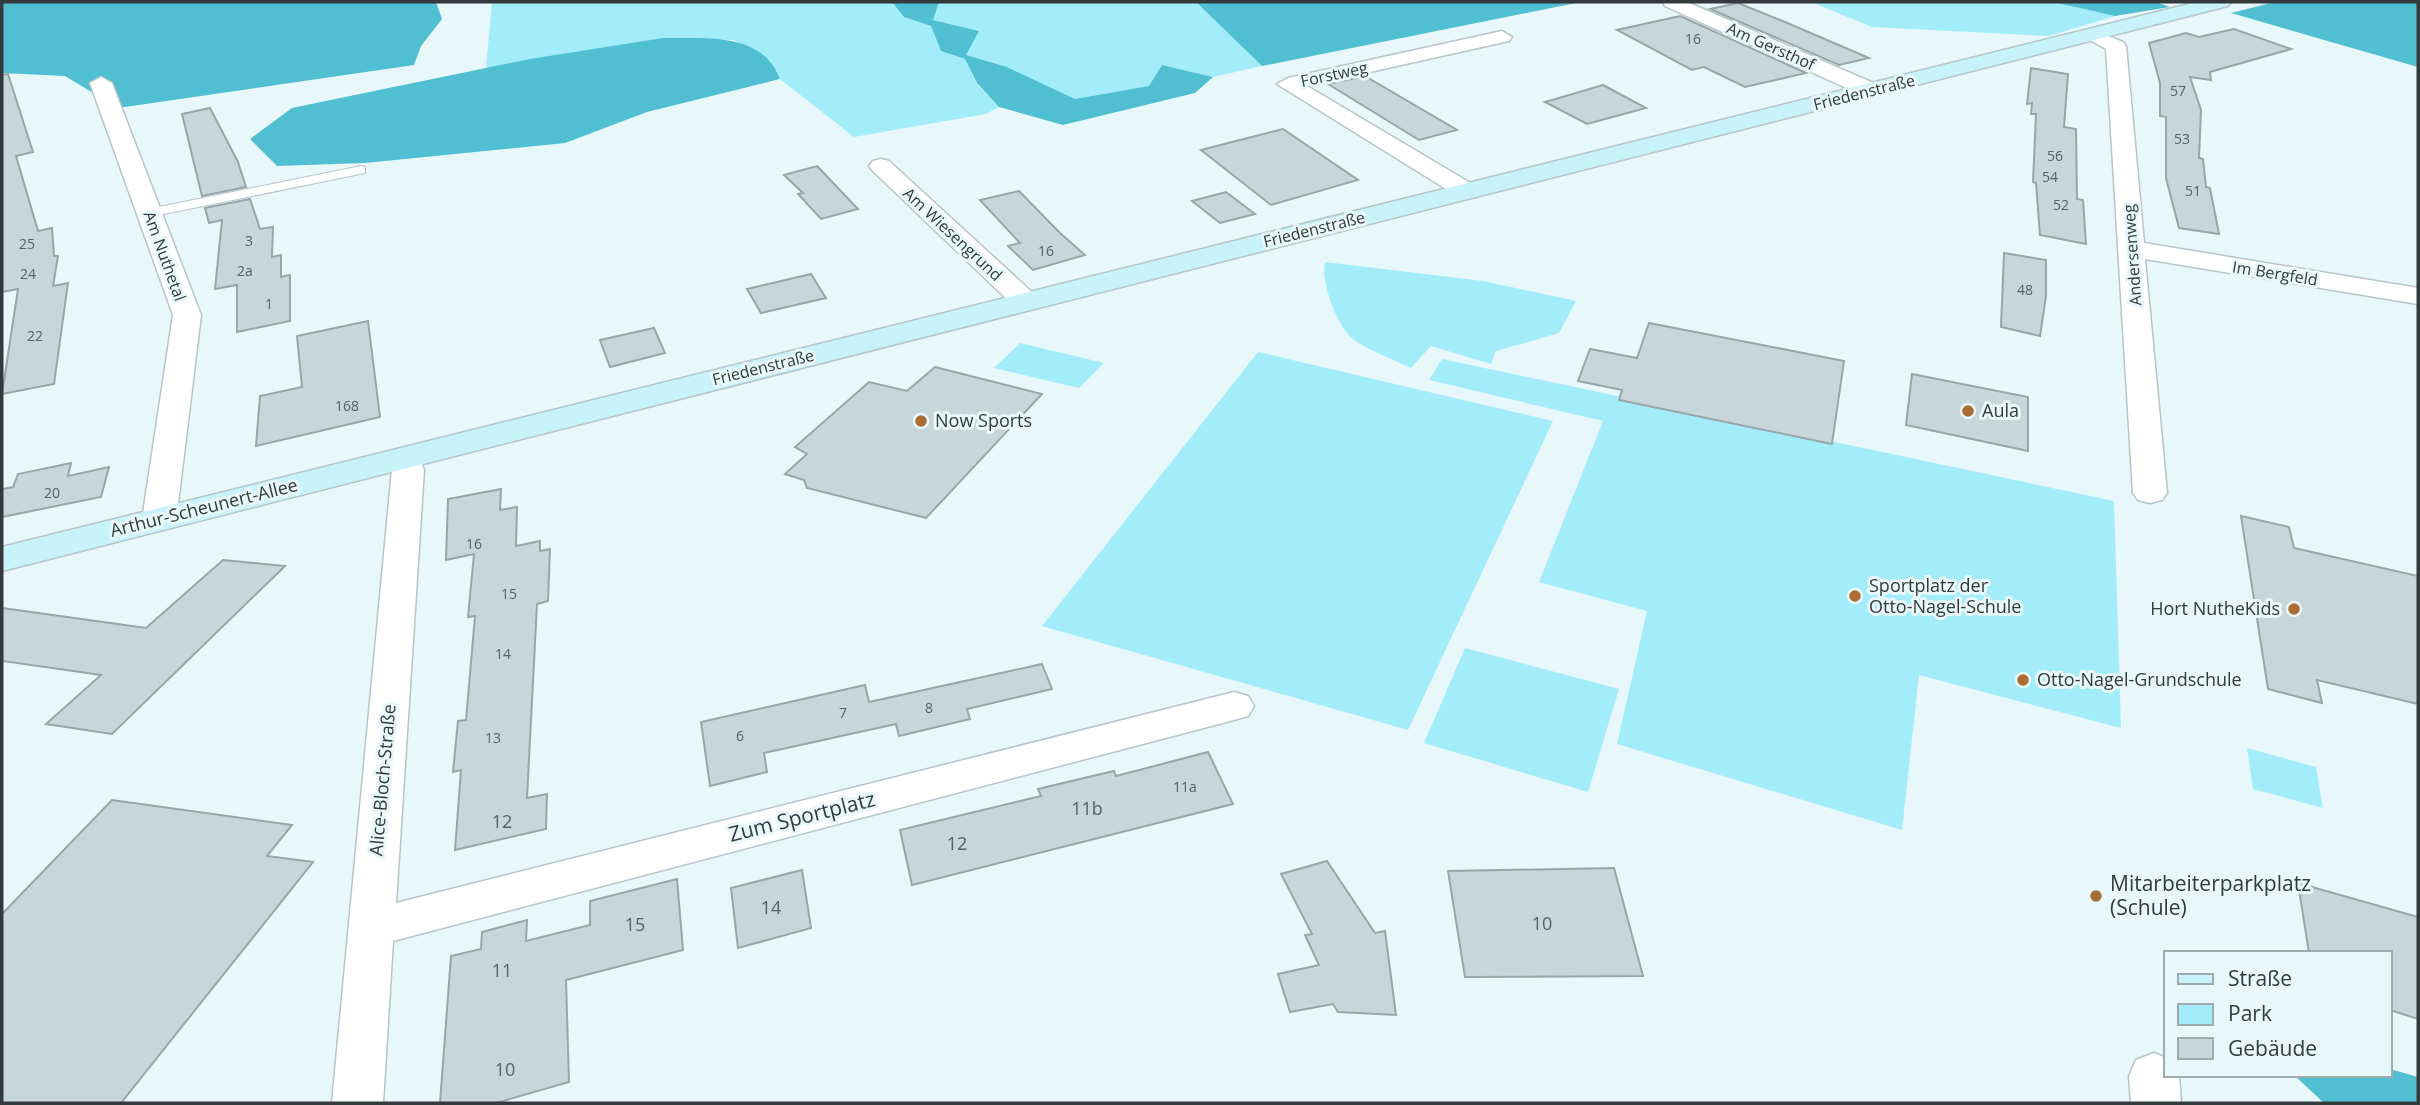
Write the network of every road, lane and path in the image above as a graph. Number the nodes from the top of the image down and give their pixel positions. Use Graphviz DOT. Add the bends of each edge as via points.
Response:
graph roads {
  1 [pos="1672,2"];
  2 [pos="2221,2"];
  3 [pos="2091,34"];
  4 [pos="1502,37"];
  5 [pos="101,83"];
  6 [pos="1870,90"];
  7 [pos="881,166"];
  8 [pos="361,170"];
  9 [pos="1468,192"];
  10 [pos="149,213"];
  11 [pos="2132,249"];
  12 [pos="2418,296"];
  13 [pos="1025,301"];
  14 [pos="406,457"];
  15 [pos="2150,493"];
  16 [pos="159,520"];
  17 [pos="2,559"];
  18 [pos="1234,706"];
  19 [pos="371,928"];
  20 [pos="356,1103"];
  1 -- 6 [label="street, Am Gersthof"];
  2 -- 3 [label="main road, Friedenstraße"];
  3 -- 6 [label="main road, Friedenstraße"];
  3 -- 11 [label="street, Andersenweg" via="2116,46"];
  4 -- 9 [label="street, Forstweg" via="1288,84"];
  5 -- 10 [label="street, Am Nuthetal"];
  6 -- 9 [label="main road, Friedenstraße"];
  7 -- 13 [label="street, Am Wiesengrund"];
  8 -- 10 [label="lane"];
  9 -- 13 [label="main road, Friedenstraße"];
  10 -- 16 [label="street, Am Nuthetal" via="187,315"];
  11 -- 12 [label="street, Im Bergfeld"];
  11 -- 15 [label="street, Andersenweg"];
  13 -- 14 [label="main road, Friedenstraße"];
  14 -- 16 [label="main road, Arthur-Scheunert-Allee"];
  14 -- 19 [label="street, Alice-Bloch-Straße"];
  16 -- 17 [label="main road, Arthur-Scheunert-Allee"];
  18 -- 19 [label="street, Zum Sportplatz"];
  19 -- 20 [label="street, Alice-Bloch-Straße"];
}
